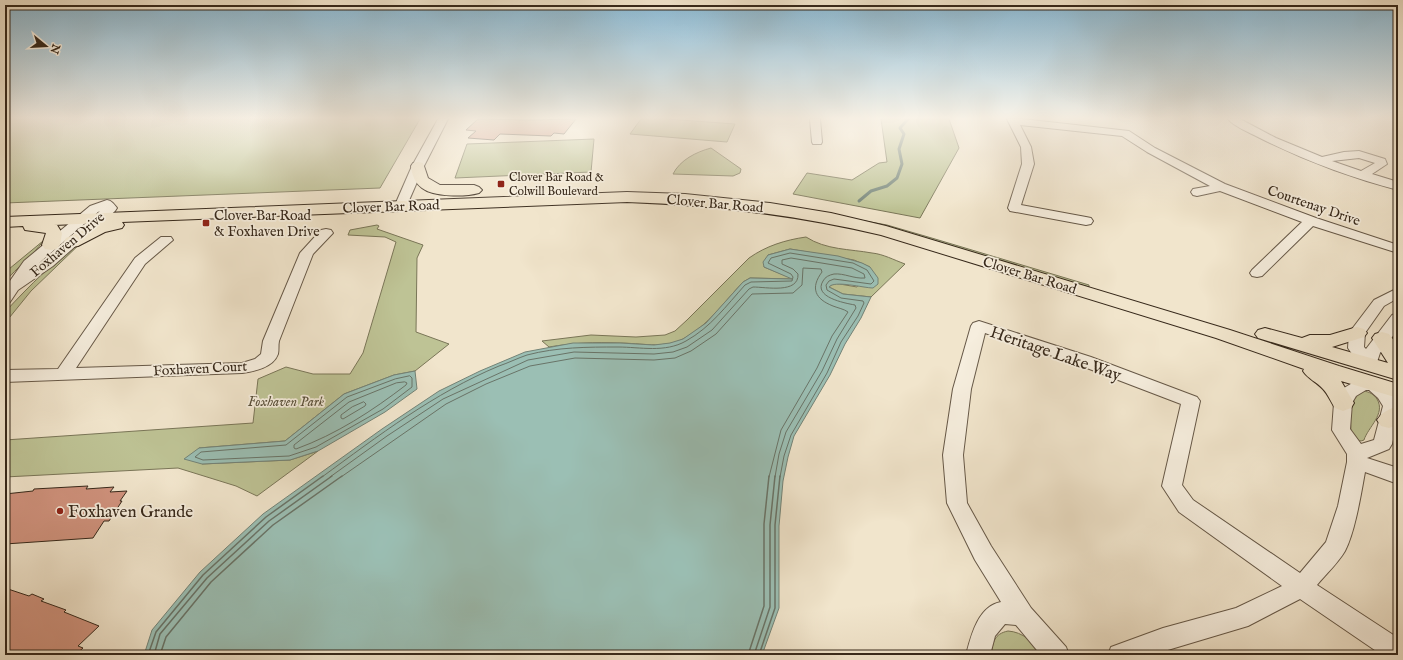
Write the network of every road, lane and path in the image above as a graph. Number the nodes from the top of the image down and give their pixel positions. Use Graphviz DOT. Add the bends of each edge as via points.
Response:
graph roads {
  1 [pos="427,150"];
  2 [pos="1026,150"];
  3 [pos="1151,150"];
  4 [pos="1293,150"];
  5 [pos="1321,161"];
  6 [pos="418,166"];
  7 [pos="1362,175"];
  8 [pos="1398,186"];
  9 [pos="1221,187"];
  10 [pos="522,190"];
  11 [pos="1197,192"];
  12 [pos="403,201"];
  13 [pos="5,212"];
  14 [pos="97,213"];
  15 [pos="183,215"];
  16 [pos="1086,221"];
  17 [pos="1311,221"];
  18 [pos="5,222"];
  19 [pos="5,225"];
  20 [pos="326,233"];
  21 [pos="166,240"];
  22 [pos="72,242"];
  23 [pos="52,245"];
  24 [pos="1398,249"];
  25 [pos="1257,273"];
  26 [pos="1398,292"];
  27 [pos="10,293"];
  28 [pos="1398,318"];
  29 [pos="1357,333"];
  30 [pos="1382,338"];
  31 [pos="1271,342"];
  32 [pos="63,374"];
  33 [pos="5,376"];
  34 [pos="1385,376"];
  35 [pos="1343,403"];
  36 [pos="1394,417"];
  37 [pos="1357,457"];
  38 [pos="1398,476"];
  39 [pos="1302,587"];
  40 [pos="1024,616"];
  41 [pos="1398,652"];
  42 [pos="978,655"];
  43 [pos="1057,655"];
  44 [pos="1120,655"];
  1 -- 6 [label="street"];
  2 -- 16 [label="street" via="1028,164 1014,208"];
  3 -- 9 [label="street, Courtenay Drive"];
  4 -- 5 [label="street"];
  5 -- 7 [label="street"];
  5 -- 7 [label="street" via="1353,154 1380,161 1381,164"];
  6 -- 10 [label="main road" via="422,180 429,187"];
  6 -- 12 [label="street"];
  7 -- 8 [label="street"];
  9 -- 11 [label="street"];
  9 -- 17 [label="street, Courtenay Drive"];
  10 -- 12 [label="main road, Clover Bar Road"];
  10 -- 31 [label="main road, Clover Bar Road" via="681,189 736,193 821,206 954,240"];
  12 -- 14 [label="main road, Clover Bar Road"];
  12 -- 15 [label="main road, Clover Bar Road"];
  12 -- 31 [label="main road, Clover Bar Road" via="627,197 692,199 794,211 886,231"];
  13 -- 14 [label="main road, Clover Bar Road"];
  14 -- 15 [label="main road, Clover Bar Road"];
  14 -- 18 [label="main road, Clover Bar Road"];
  14 -- 22 [label="street, Foxhaven Drive"];
  14 -- 23 [label="street, Foxhaven Drive"];
  15 -- 22 [label="main road" via="107,226"];
  17 -- 24 [label="street, Courtenay Drive"];
  17 -- 25 [label="street"];
  19 -- 23 [label="main road" via="51,229 54,233"];
  20 -- 32 [label="street, Foxhaven Court" via="307,254 272,341 269,355 261,362 242,368"];
  21 -- 32 [label="street" via="140,261"];
  22 -- 27 [label="street, Foxhaven Drive"];
  23 -- 27 [label="street, Foxhaven Drive" via="29,264"];
  26 -- 29 [label="street" via="1379,303"];
  28 -- 30 [label="street"];
  29 -- 31 [label="main road" via="1331,341"];
  29 -- 34 [label="street" via="1356,348"];
  30 -- 34 [label="main road"];
  31 -- 34 [label="main road, Clover Bar Road" via="1331,371"];
  31 -- 35 [label="main road" via="1330,381"];
  32 -- 33 [label="street, Foxhaven Court"];
  34 -- 35 [label="street" via="1350,392"];
  34 -- 36 [label="street" via="1384,394 1392,406"];
  35 -- 37 [label="street" via="1341,430"];
  36 -- 37 [label="street" via="1382,444"];
  37 -- 38 [label="street"];
  37 -- 39 [label="street" via="1348,506 1336,546"];
  39 -- 40 [label="street, Heritage Lake Way" via="1186,506 1172,486 1191,401 1085,361 979,326 962,389 953,455 957,503 983,553"];
  39 -- 41 [label="street"];
  39 -- 44 [label="street" via="1240,618 1163,639"];
  40 -- 42 [label="street" via="1000,612 984,631"];
  40 -- 43 [label="street, Heritage Lake Way"];
}
